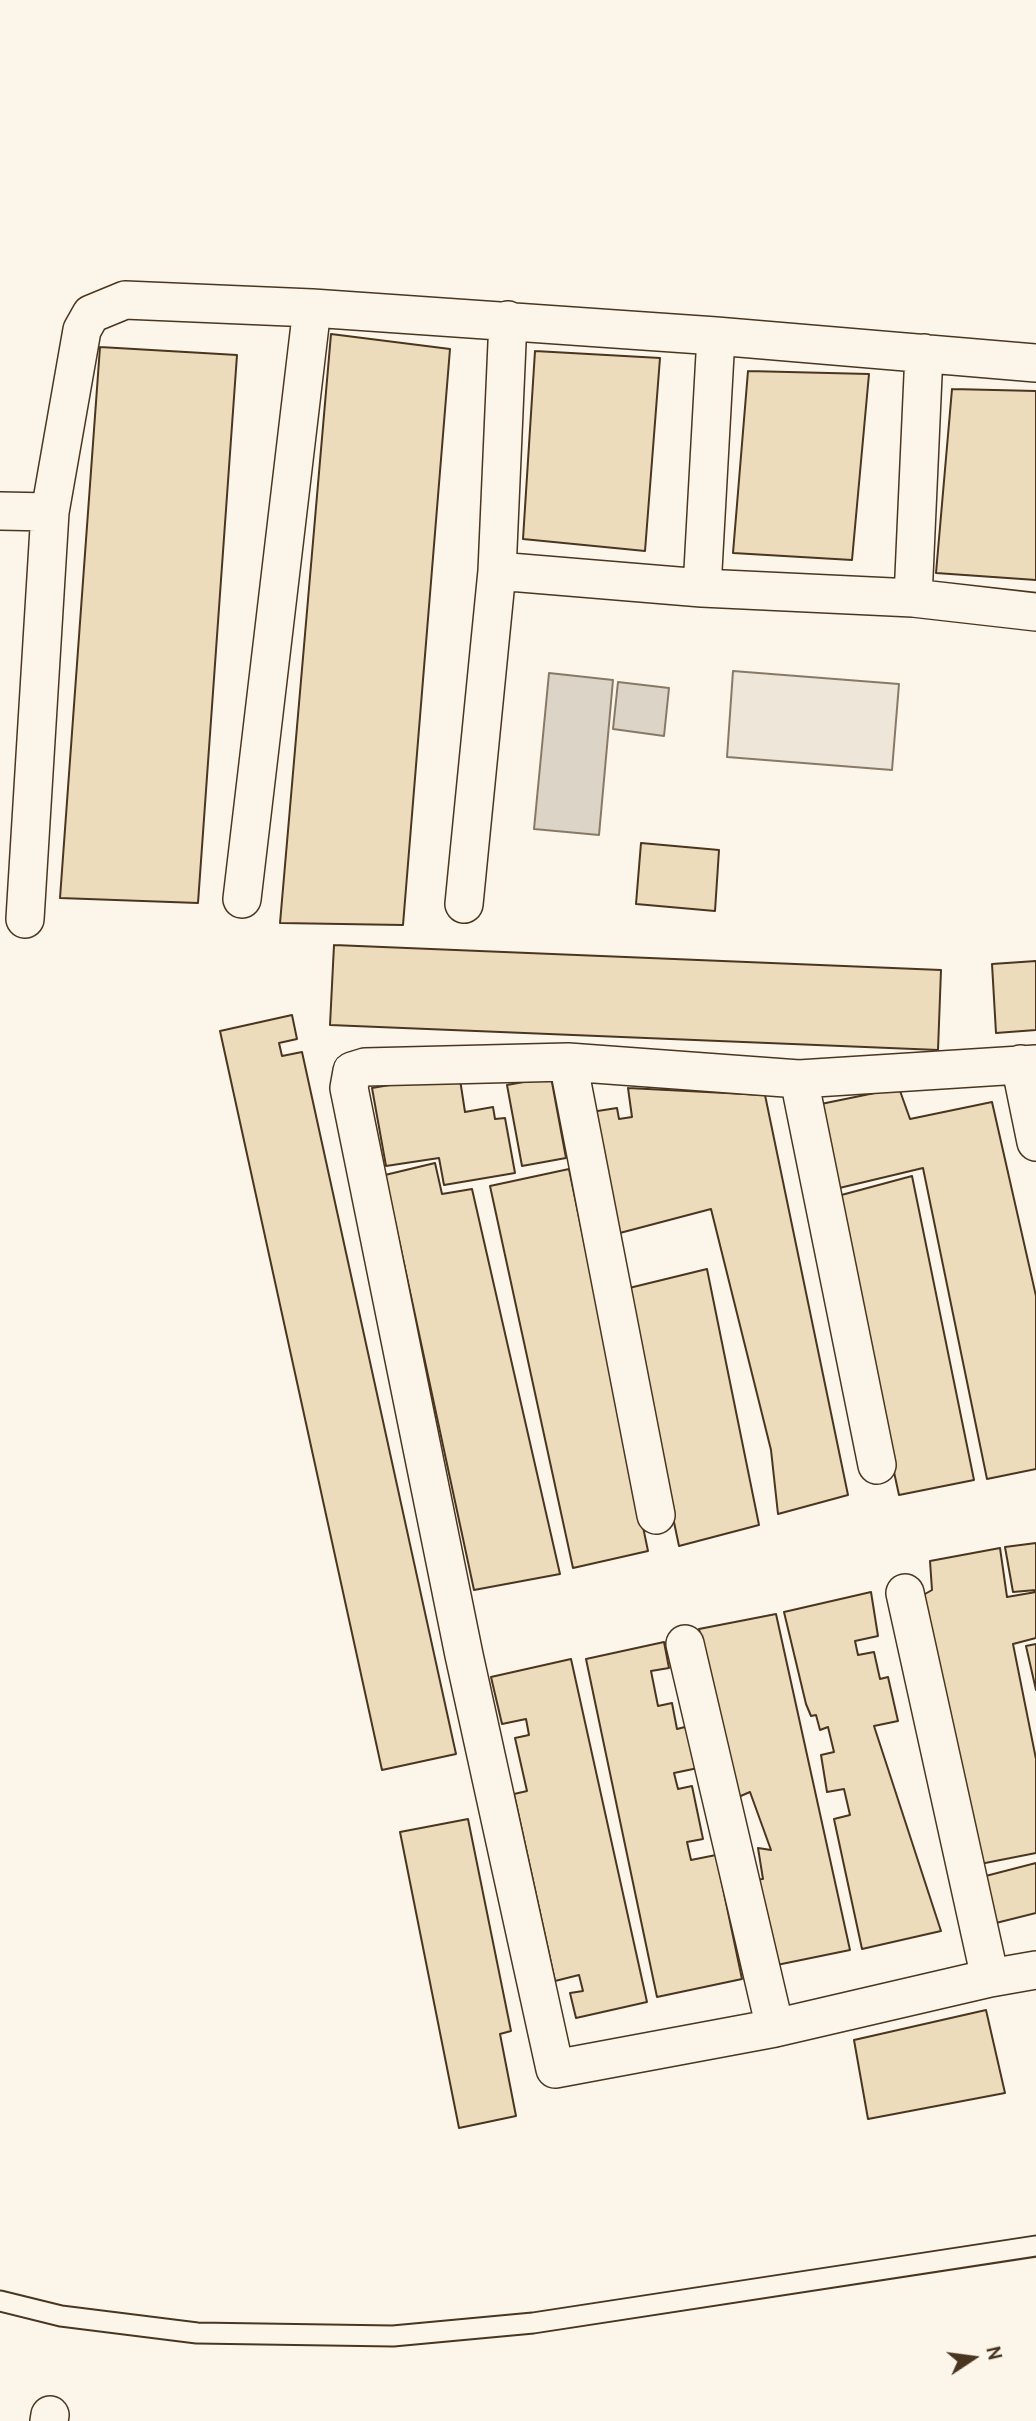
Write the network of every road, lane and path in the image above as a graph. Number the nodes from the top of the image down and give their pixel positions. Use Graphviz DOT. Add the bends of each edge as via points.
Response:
graph roads {
  1 [pos="312,309"];
  2 [pos="508,320"];
  3 [pos="716,336"];
  4 [pos="924,353"];
  5 [pos="1036,363"];
  6 [pos="0,511"];
  7 [pos="50,512"];
  8 [pos="497,571"];
  9 [pos="702,588"];
  10 [pos="913,598"];
  11 [pos="1036,612"];
  12 [pos="242,899"];
  13 [pos="464,904"];
  14 [pos="25,919"];
  15 [pos="568,1062"];
  16 [pos="1028,1064"];
  17 [pos="799,1079"];
  18 [pos="1036,1142"];
  19 [pos="877,1465"];
  20 [pos="656,1515"];
  21 [pos="905,1593"];
  22 [pos="685,1643"];
  23 [pos="1036,1970"];
  24 [pos="990,1978"];
  25 [pos="775,2028"];
  26 [pos="1036,2246"];
  27 [pos="0,2301"];
  1 -- 2 [label="street"];
  1 -- 7 [label="street" via="125,300 91,314 82,330"];
  1 -- 12 [label="street"];
  2 -- 3 [label="street"];
  2 -- 8 [label="street"];
  3 -- 4 [label="street"];
  3 -- 9 [label="street"];
  4 -- 5 [label="street"];
  4 -- 10 [label="street"];
  6 -- 7 [label="street"];
  7 -- 14 [label="street"];
  8 -- 9 [label="street"];
  8 -- 13 [label="street"];
  9 -- 10 [label="street"];
  10 -- 11 [label="street"];
  15 -- 17 [label="street"];
  15 -- 20 [label="street"];
  15 -- 25 [label="street" via="365,1067 352,1071 349,1088 464,1655 555,2069"];
  16 -- 17 [label="street"];
  16 -- 18 [label="street"];
  17 -- 19 [label="street"];
  21 -- 24 [label="street"];
  22 -- 25 [label="street"];
  23 -- 24 [label="street"];
  24 -- 25 [label="street"];
  26 -- 27 [label="lane" via="533,2323 393,2336 197,2333 61,2316"];
}
